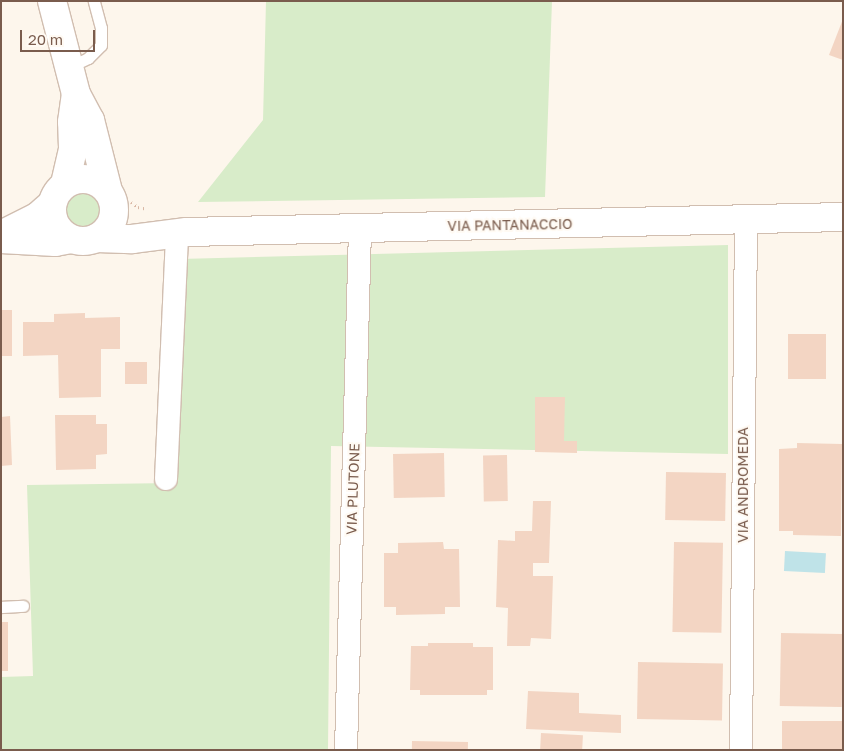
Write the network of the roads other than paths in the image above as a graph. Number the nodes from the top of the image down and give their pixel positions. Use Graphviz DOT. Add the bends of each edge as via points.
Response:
graph roads {
  1 [pos="52,1"];
  2 [pos="94,1"];
  3 [pos="69,67"];
  4 [pos="76,94"];
  5 [pos="59,194"];
  6 [pos="111,200"];
  7 [pos="843,218"];
  8 [pos="746,220"];
  9 [pos="360,228"];
  10 [pos="177,233"];
  11 [pos="1,235"];
  12 [pos="97,238"];
  13 [pos="1,239"];
  14 [pos="70,239"];
  15 [pos="166,480"];
  16 [pos="22,606"];
  17 [pos="1,607"];
  18 [pos="346,750"];
  19 [pos="741,750"];
  1 -- 3 [label="street"];
  2 -- 3 [label="lane" via="101,28 101,45 96,53"];
  3 -- 4 [label="street"];
  4 -- 5 [label="street" via="73,148"];
  4 -- 6 [label="street" via="90,120"];
  5 -- 6 [label="street" via="74,180 92,180"];
  5 -- 11 [label="street" via="37,217"];
  5 -- 14 [label="street" via="55,225"];
  6 -- 10 [label="street, VIA PANTANACCIO" via="149,225"];
  6 -- 12 [label="street" via="110,227"];
  7 -- 8 [label="street, VIA PANTANACCIO"];
  8 -- 9 [label="street, VIA PANTANACCIO"];
  8 -- 19 [label="street, VIA ANDROMEDA"];
  9 -- 10 [label="street, VIA PANTANACCIO"];
  9 -- 18 [label="street, VIA PLUTONE"];
  10 -- 12 [label="street, VIA PANTANACCIO" via="132,239"];
  10 -- 15 [label="street"];
  12 -- 14 [label="street" via="80,242"];
  13 -- 14 [label="street" via="40,242"];
  16 -- 17 [label="lane"];
}
